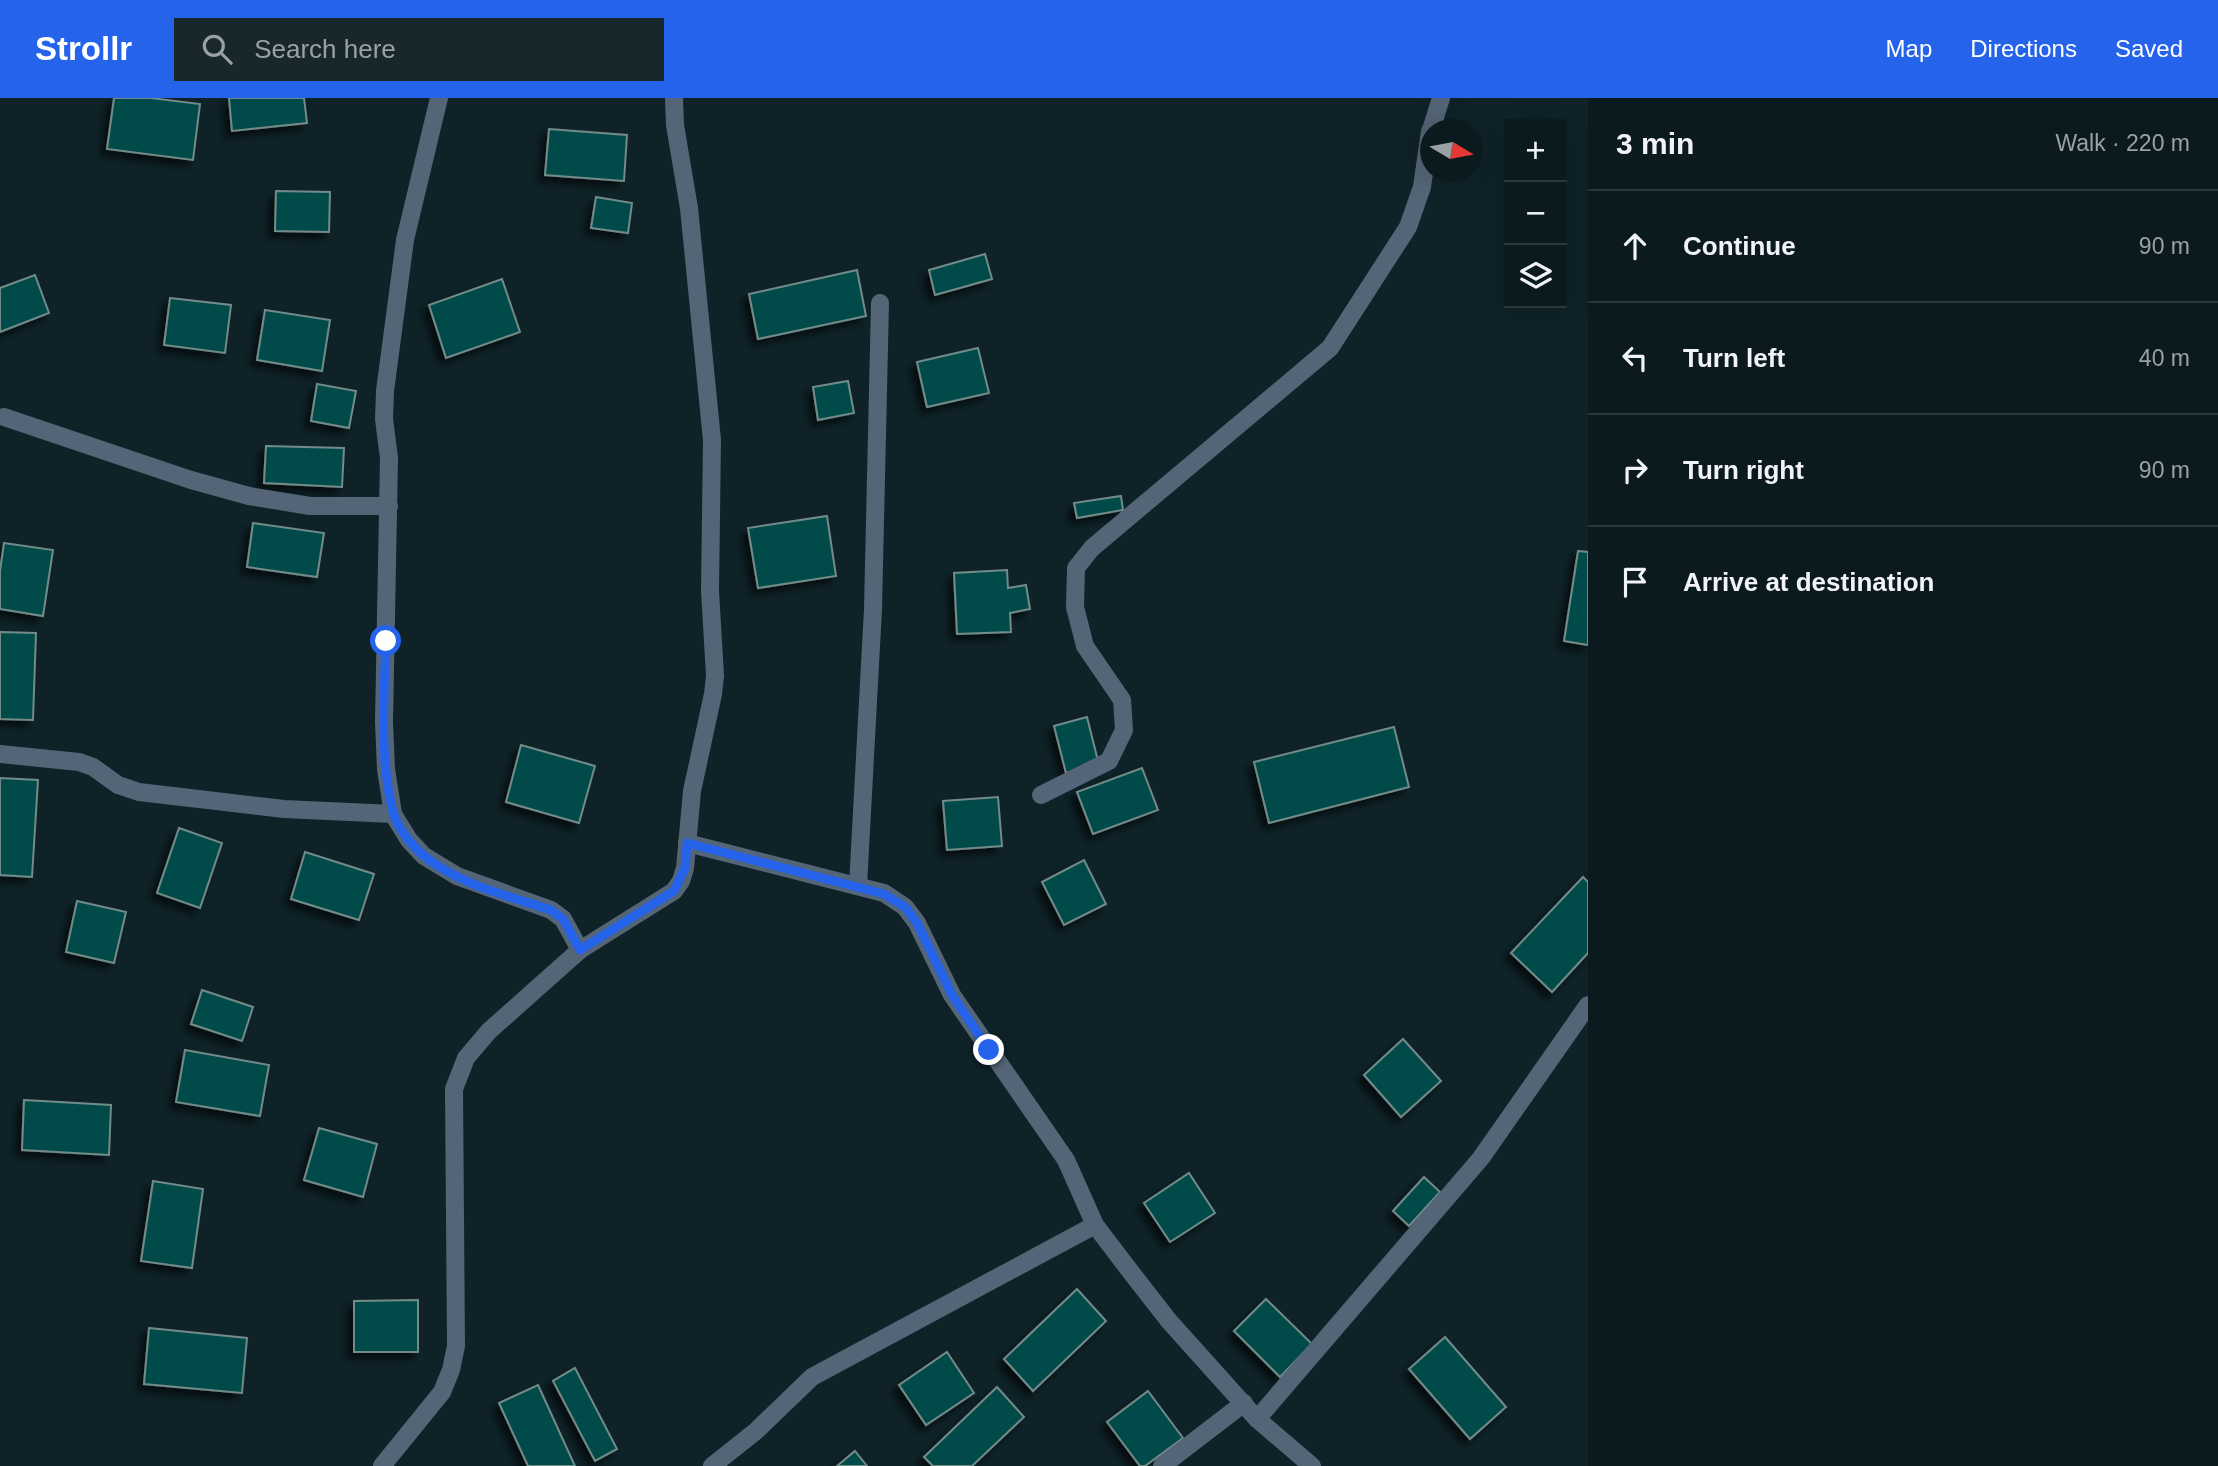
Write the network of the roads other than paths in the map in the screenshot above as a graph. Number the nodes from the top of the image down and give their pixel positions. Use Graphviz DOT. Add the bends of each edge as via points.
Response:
graph roads {
  1 [pos="439,98"];
  2 [pos="674,98"];
  3 [pos="1441,98"];
  4 [pos="1434,119"];
  5 [pos="1423,182"];
  6 [pos="880,303"];
  7 [pos="4,417"];
  8 [pos="389,506"];
  9 [pos="0,754"];
  10 [pos="1041,795"];
  11 [pos="393,814"];
  12 [pos="687,843"];
  13 [pos="858,886"];
  14 [pos="580,950"];
  15 [pos="1588,1005"];
  16 [pos="1095,1225"];
  17 [pos="1244,1403"];
  18 [pos="1257,1419"];
  19 [pos="382,1466"];
  20 [pos="712,1466"];
  21 [pos="1162,1466"];
  22 [pos="1312,1466"];
  1 -- 8 [label="street" via="405,240 385,391"];
  2 -- 12 [label="street" via="712,440 710,591 715,676 692,790"];
  3 -- 4 [label="street"];
  5 -- 10 [label="street" via="1408,227 1330,348 1092,548 1076,568 1075,607 1085,646 1122,700 1124,730 1109,761"];
  6 -- 13 [label="street" via="873,609"];
  7 -- 8 [label="street" via="249,496 310,506"];
  8 -- 11 [label="street" via="384,722"];
  9 -- 11 [label="street" via="79,762 139,792 284,809"];
  11 -- 14 [label="street" via="424,856 457,876 551,910 563,919"];
  12 -- 13 [label="street"];
  12 -- 14 [label="street" via="685,868 674,891"];
  13 -- 16 [label="street" via="905,907 917,923 952,995 1066,1160"];
  14 -- 19 [label="street" via="489,1031 466,1058 454,1089 456,1346 442,1392"];
  15 -- 18 [label="street" via="1482,1158"];
  16 -- 17 [label="street" via="1169,1321"];
  16 -- 20 [label="street" via="812,1377"];
  17 -- 18 [label="street"];
  17 -- 21 [label="street"];
  18 -- 22 [label="street"];
}
